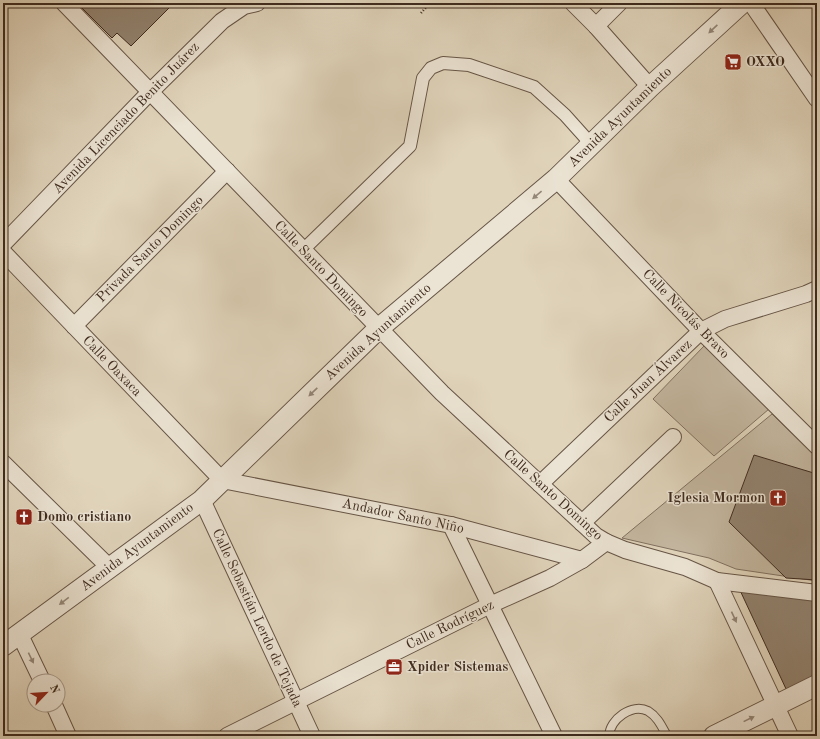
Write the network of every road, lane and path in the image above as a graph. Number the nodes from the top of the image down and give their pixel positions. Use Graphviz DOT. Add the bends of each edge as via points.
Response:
graph roads {
  1 [pos="64,3"];
  2 [pos="257,3"];
  3 [pos="430,3"];
  4 [pos="573,3"];
  5 [pos="619,3"];
  6 [pos="742,3"];
  7 [pos="751,3"];
  8 [pos="421,13"];
  9 [pos="596,26"];
  10 [pos="650,86"];
  11 [pos="150,92"];
  12 [pos="817,99"];
  13 [pos="591,144"];
  14 [pos="227,171"];
  15 [pos="556,179"];
  16 [pos="3,244"];
  17 [pos="303,250"];
  18 [pos="3,252"];
  19 [pos="817,288"];
  20 [pos="74,326"];
  21 [pos="378,329"];
  22 [pos="701,331"];
  23 [pos="673,437"];
  24 [pos="817,446"];
  25 [pos="3,463"];
  26 [pos="222,480"];
  27 [pos="540,484"];
  28 [pos="202,500"];
  29 [pos="582,523"];
  30 [pos="451,525"];
  31 [pos="606,542"];
  32 [pos="582,560"];
  33 [pos="110,568"];
  34 [pos="717,582"];
  35 [pos="817,593"];
  36 [pos="490,604"];
  37 [pos="20,635"];
  38 [pos="3,646"];
  39 [pos="38,673"];
  40 [pos="817,685"];
  41 [pos="296,702"];
  42 [pos="775,706"];
  43 [pos="58,713"];
  44 [pos="68,736"];
  45 [pos="227,736"];
  46 [pos="312,736"];
  47 [pos="554,736"];
  48 [pos="609,736"];
  49 [pos="667,736"];
  50 [pos="714,736"];
  51 [pos="790,736"];
  1 -- 11 [label="street, Calle Santo Domingo"];
  2 -- 11 [label="street, Avenida Licenciado Benito Juárez" via="244,6 222,21"];
  3 -- 8 [label="path"];
  4 -- 9 [label="street"];
  5 -- 9 [label="street"];
  6 -- 10 [label="street, Avenida Ayuntamiento, one-way"];
  7 -- 12 [label="street"];
  9 -- 10 [label="street"];
  10 -- 13 [label="street, Avenida Ayuntamiento"];
  11 -- 14 [label="street, Calle Santo Domingo"];
  11 -- 16 [label="street, Avenida Licenciado Benito Juárez"];
  13 -- 15 [label="street, Avenida Ayuntamiento"];
  13 -- 17 [label="street" via="565,115 534,87 469,65 444,63 431,68 424,78 410,146"];
  14 -- 17 [label="street, Calle Santo Domingo"];
  14 -- 20 [label="street, Privada Santo Domingo"];
  15 -- 21 [label="street, Avenida Ayuntamiento, one-way"];
  15 -- 22 [label="street, Calle Nicolás Bravo"];
  17 -- 21 [label="street, Calle Santo Domingo"];
  18 -- 20 [label="street, Calle Oaxaca"];
  19 -- 22 [label="street, Calle Juan Álvarez" via="806,294 725,319"];
  20 -- 26 [label="street, Calle Oaxaca"];
  21 -- 26 [label="street, Avenida Ayuntamiento, one-way"];
  21 -- 27 [label="street, Calle Santo Domingo"];
  22 -- 24 [label="street, Calle Nicolás Bravo"];
  22 -- 27 [label="street, Calle Juan Álvarez"];
  23 -- 29 [label="street"];
  25 -- 33 [label="street"];
  26 -- 28 [label="street, Avenida Ayuntamiento"];
  26 -- 30 [label="street, Andador Santo Niño"];
  27 -- 29 [label="street, Calle Santo Domingo"];
  28 -- 33 [label="street, Avenida Ayuntamiento"];
  28 -- 41 [label="street, Calle Sebastián Lerdo de Tejada"];
  29 -- 31 [label="street, Calle Santo Domingo"];
  30 -- 32 [label="street, Andador Santo Niño"];
  30 -- 36 [label="street"];
  31 -- 32 [label="street, Calle Rodríguez"];
  31 -- 34 [label="street, Calle Santo Domingo" via="685,567"];
  32 -- 36 [label="street, Calle Rodríguez" via="550,578"];
  33 -- 37 [label="street, Avenida Ayuntamiento, one-way"];
  34 -- 35 [label="street, Calle Santo Domingo"];
  34 -- 42 [label="street, one-way"];
  36 -- 41 [label="street, Calle Rodríguez"];
  36 -- 47 [label="street"];
  37 -- 38 [label="street, Avenida Ayuntamiento"];
  37 -- 39 [label="street, one-way"];
  40 -- 42 [label="street"];
  41 -- 45 [label="street, Calle Rodríguez"];
  41 -- 46 [label="street, Calle Sebastián Lerdo de Tejada"];
  50 -- 42 [label="street, one-way"];
  42 -- 51 [label="street"];
  43 -- 44 [label="street"];
  48 -- 49 [label="lane" via="614,722 625,713 639,708 648,711 660,721"];
}
